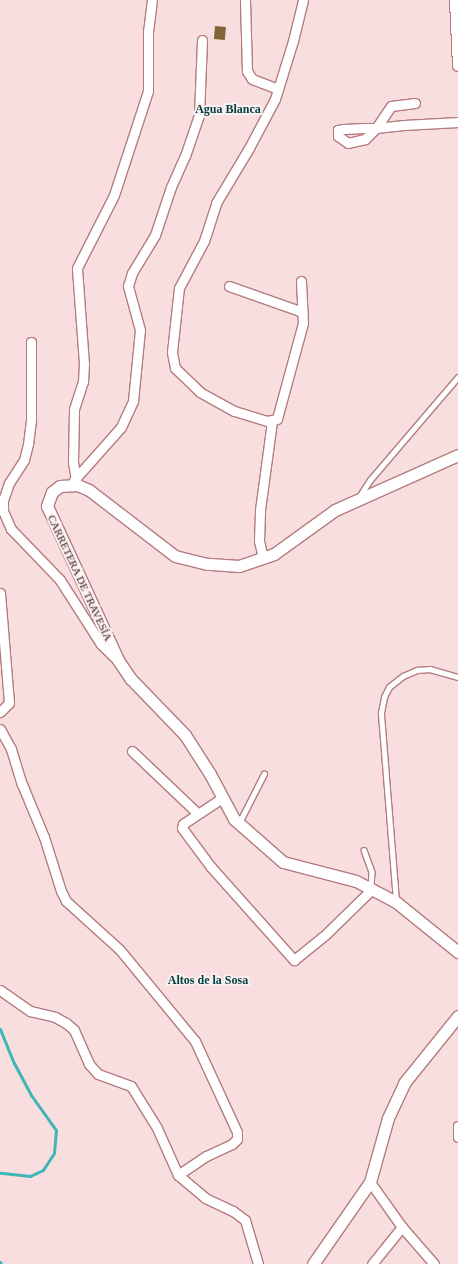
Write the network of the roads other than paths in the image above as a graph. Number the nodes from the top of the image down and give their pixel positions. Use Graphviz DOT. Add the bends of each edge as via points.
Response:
graph roads {
  1 [pos="152,0"];
  2 [pos="245,0"];
  3 [pos="303,0"];
  4 [pos="455,0"];
  5 [pos="202,40"];
  6 [pos="458,65"];
  7 [pos="278,89"];
  8 [pos="415,103"];
  9 [pos="458,122"];
  10 [pos="301,281"];
  11 [pos="230,286"];
  12 [pos="303,312"];
  13 [pos="31,342"];
  14 [pos="458,377"];
  15 [pos="272,421"];
  16 [pos="458,455"];
  17 [pos="76,482"];
  18 [pos="357,500"];
  19 [pos="263,558"];
  20 [pos="0,593"];
  21 [pos="118,660"];
  22 [pos="458,677"];
  23 [pos="0,712"];
  24 [pos="0,729"];
  25 [pos="132,751"];
  26 [pos="264,774"];
  27 [pos="222,798"];
  28 [pos="197,813"];
  29 [pos="239,823"];
  30 [pos="364,850"];
  31 [pos="371,890"];
  32 [pos="396,902"];
  33 [pos="458,952"];
  34 [pos="0,990"];
  35 [pos="458,1016"];
  36 [pos="458,1126"];
  37 [pos="458,1137"];
  38 [pos="178,1175"];
  39 [pos="370,1182"];
  40 [pos="402,1226"];
  41 [pos="258,1264"];
  42 [pos="313,1264"];
  43 [pos="372,1264"];
  44 [pos="434,1264"];
  1 -- 17 [label="street" via="148,32 148,91 114,195 78,268 84,364 83,382 74,409"];
  2 -- 7 [label="street" via="247,71 252,79"];
  3 -- 7 [label="street"];
  4 -- 6 [label="street"];
  5 -- 17 [label="street" via="199,115 185,156 170,187 155,235 132,273 128,286 140,330 133,402 122,427"];
  7 -- 15 [label="street" via="250,148 216,203 204,241 178,288 172,352 175,368 200,392 234,411"];
  8 -- 9 [label="street" via="391,106 376,128"];
  10 -- 12 [label="street"];
  11 -- 12 [label="street"];
  12 -- 15 [label="street" via="301,337 286,390 277,419"];
  13 -- 21 [label="street" via="31,420 28,444 24,460 9,483 3,500 3,511 11,529 60,580 101,644"];
  14 -- 18 [label="lane" via="370,480"];
  15 -- 19 [label="street" via="260,510 259,541"];
  16 -- 18 [label="street"];
  17 -- 19 [label="street" via="175,556 207,564 239,566"];
  17 -- 21 [label="street, CARRETERA DE TRAVESÍA" via="60,486 52,492 47,506"];
  18 -- 19 [label="street" via="335,510 274,554"];
  20 -- 23 [label="street" via="9,703"];
  21 -- 27 [label="street, CARRETERA DE TRAVESÍA" via="131,679 185,735"];
  22 -- 32 [label="lane" via="430,668 417,670 403,676 389,687 384,696 380,713"];
  24 -- 38 [label="street" via="11,749 66,900 120,950 195,1040 237,1132 237,1139 232,1144 206,1156"];
  25 -- 28 [label="street"];
  26 -- 29 [label="lane"];
  27 -- 28 [label="street"];
  27 -- 29 [label="street, CARRETERA DE TRAVESÍA"];
  28 -- 31 [label="street" via="183,824 184,832 211,867 294,960 326,934"];
  29 -- 31 [label="street, CARRETERA DE TRAVESÍA" via="283,862 356,881"];
  30 -- 31 [label="lane" via="373,878"];
  31 -- 32 [label="street, CARRETERA DE TRAVESÍA"];
  32 -- 33 [label="street, CARRETERA DE TRAVESÍA"];
  34 -- 38 [label="street" via="30,1011 55,1017 66,1023 74,1030 89,1064 98,1074 130,1086 157,1128"];
  35 -- 39 [label="street" via="404,1083 388,1118"];
  36 -- 37 [label="street"];
  38 -- 41 [label="street" via="205,1198 233,1211 245,1220"];
  39 -- 40 [label="street"];
  39 -- 42 [label="street"];
  40 -- 43 [label="street"];
  40 -- 44 [label="street"];
}
